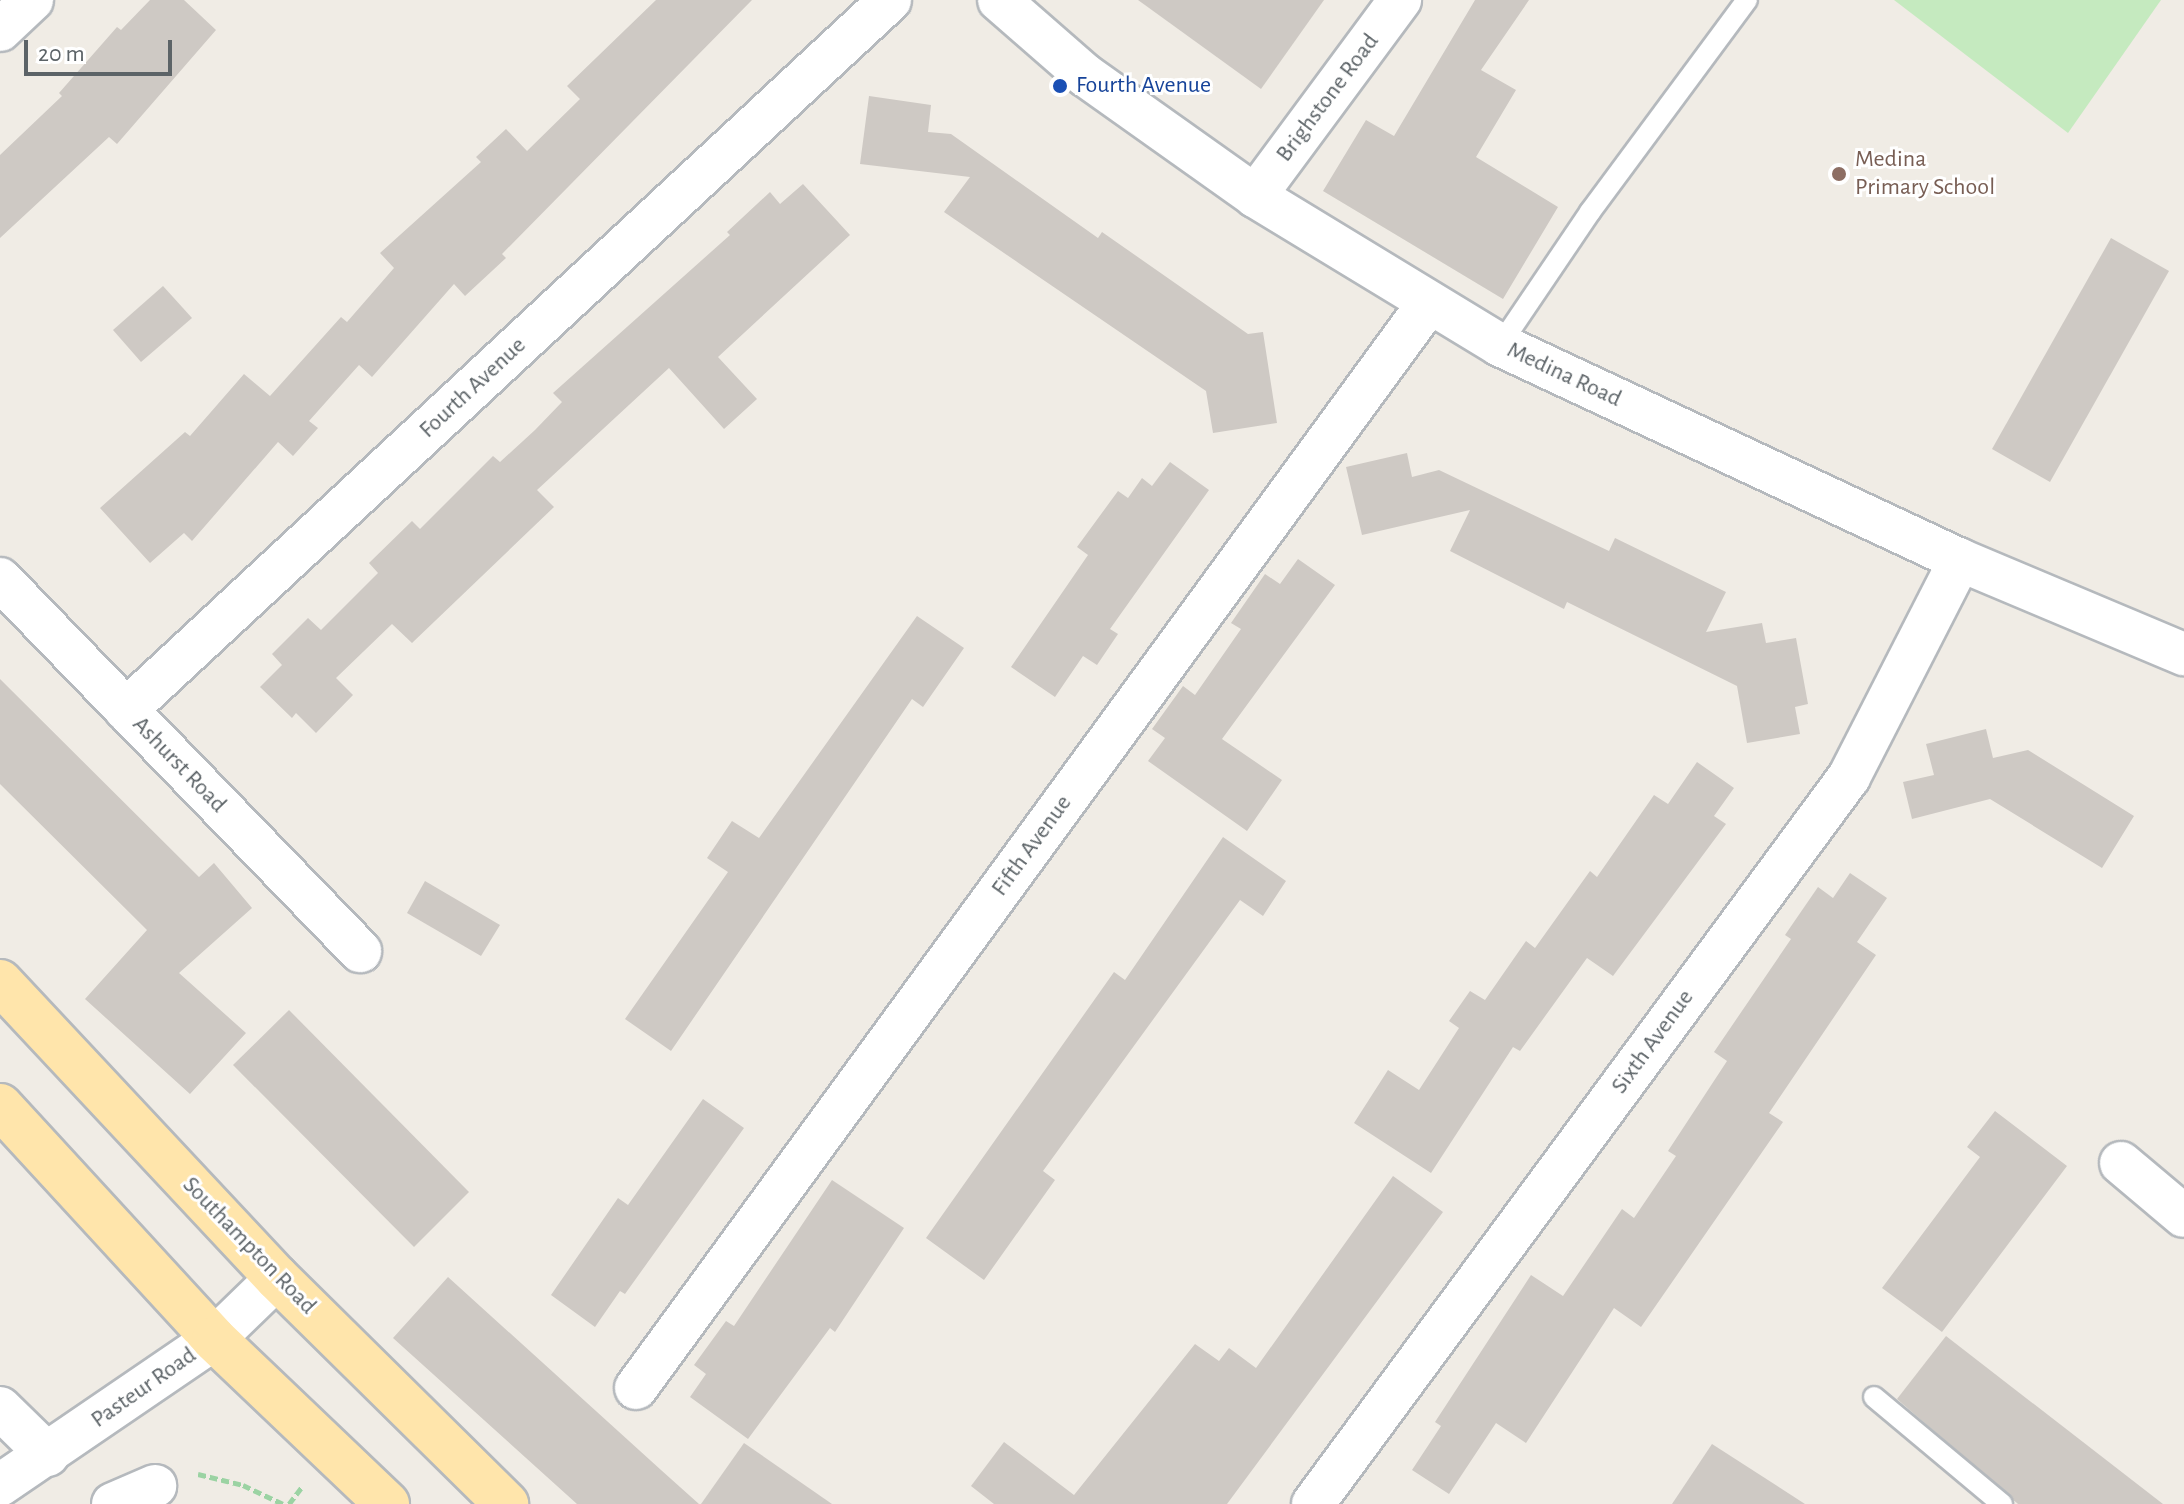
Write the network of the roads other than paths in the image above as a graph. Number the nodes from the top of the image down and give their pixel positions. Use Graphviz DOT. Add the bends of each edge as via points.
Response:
graph roads {
  1 [pos="32,0"];
  2 [pos="890,0"];
  3 [pos="999,0"];
  4 [pos="1400,0"];
  5 [pos="1747,0"];
  6 [pos="0,30"];
  7 [pos="1255,196"];
  8 [pos="1428,304"];
  9 [pos="1500,345"];
  10 [pos="1960,560"];
  11 [pos="0,579"];
  12 [pos="2184,654"];
  13 [pos="126,710"];
  14 [pos="360,951"];
  15 [pos="0,982"];
  16 [pos="0,1106"];
  17 [pos="2121,1163"];
  18 [pos="2184,1216"];
  19 [pos="277,1278"];
  20 [pos="214,1339"];
  21 [pos="636,1388"];
  22 [pos="1874,1397"];
  23 [pos="0,1408"];
  24 [pos="48,1455"];
  25 [pos="0,1485"];
  26 [pos="155,1486"];
  27 [pos="113,1504"];
  28 [pos="387,1504"];
  29 [pos="506,1504"];
  30 [pos="1313,1504"];
  31 [pos="2002,1504"];
  1 -- 6 [label="street"];
  2 -- 13 [label="street, Fourth Avenue"];
  3 -- 7 [label="street, Medina Road" via="1085,75"];
  4 -- 7 [label="street, Brighstone Road"];
  5 -- 9 [label="lane" via="1590,212"];
  7 -- 8 [label="street, Medina Road"];
  8 -- 9 [label="street, Medina Road"];
  8 -- 21 [label="street, Fifth Avenue"];
  9 -- 10 [label="street, Medina Road"];
  10 -- 12 [label="street, Medina Road"];
  10 -- 30 [label="street, Sixth Avenue" via="1849,777"];
  11 -- 13 [label="street, Ashurst Road"];
  13 -- 14 [label="street, Ashurst Road"];
  15 -- 19 [label="main road, Southampton Road"];
  16 -- 20 [label="main road"];
  17 -- 18 [label="street"];
  19 -- 20 [label="street, Pasteur Road"];
  19 -- 29 [label="main road, Southampton Road"];
  20 -- 24 [label="street, Pasteur Road"];
  20 -- 28 [label="main road"];
  22 -- 31 [label="lane"];
  23 -- 24 [label="street"];
  24 -- 25 [label="street, Pasteur Road"];
  26 -- 27 [label="street"];
}
